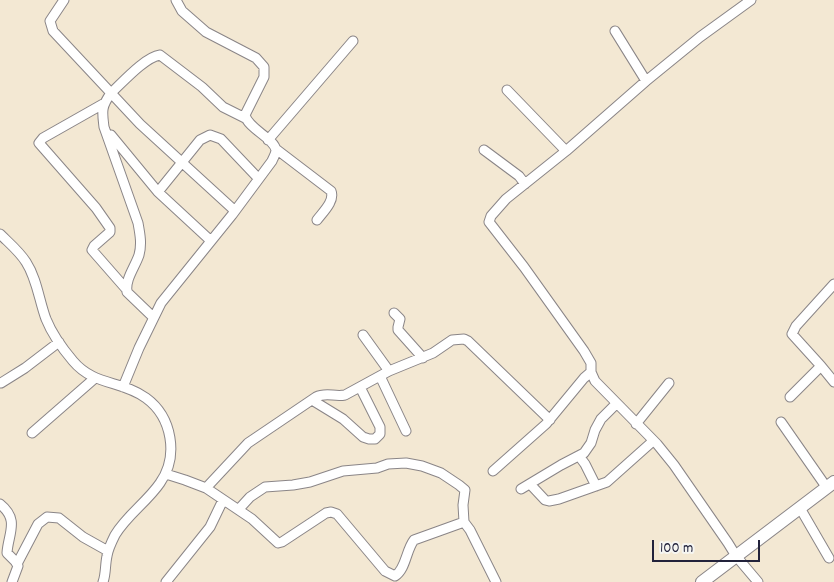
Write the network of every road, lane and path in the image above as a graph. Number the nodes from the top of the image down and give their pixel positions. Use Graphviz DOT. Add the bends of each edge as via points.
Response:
graph roads {
  1 [pos="64,0"];
  2 [pos="176,0"];
  3 [pos="751,0"];
  4 [pos="615,31"];
  5 [pos="353,41"];
  6 [pos="646,82"];
  7 [pos="507,90"];
  8 [pos="111,93"];
  9 [pos="103,104"];
  10 [pos="246,118"];
  11 [pos="104,127"];
  12 [pos="268,140"];
  13 [pos="276,149"];
  14 [pos="484,150"];
  15 [pos="566,151"];
  16 [pos="182,162"];
  17 [pos="258,178"];
  18 [pos="525,184"];
  19 [pos="158,192"];
  20 [pos="234,210"];
  21 [pos="317,220"];
  22 [pos="0,234"];
  23 [pos="211,241"];
  24 [pos="834,284"];
  25 [pos="127,290"];
  26 [pos="394,313"];
  27 [pos="153,317"];
  28 [pos="364,336"];
  29 [pos="59,342"];
  30 [pos="423,358"];
  31 [pos="821,366"];
  32 [pos="389,371"];
  33 [pos="591,372"];
  34 [pos="380,376"];
  35 [pos="95,378"];
  36 [pos="834,382"];
  37 [pos="1,383"];
  38 [pos="669,383"];
  39 [pos="123,387"];
  40 [pos="360,387"];
  41 [pos="790,397"];
  42 [pos="312,400"];
  43 [pos="616,404"];
  44 [pos="550,420"];
  45 [pos="781,422"];
  46 [pos="636,424"];
  47 [pos="406,431"];
  48 [pos="32,434"];
  49 [pos="653,441"];
  50 [pos="579,456"];
  51 [pos="493,471"];
  52 [pos="166,474"];
  53 [pos="530,484"];
  54 [pos="830,485"];
  55 [pos="596,486"];
  56 [pos="206,488"];
  57 [pos="522,489"];
  58 [pos="223,500"];
  59 [pos="0,504"];
  60 [pos="800,508"];
  61 [pos="239,509"];
  62 [pos="464,522"];
  63 [pos="108,551"];
  64 [pos="736,556"];
  65 [pos="830,558"];
  66 [pos="17,564"];
  67 [pos="106,581"];
  68 [pos="12,582"];
  69 [pos="166,582"];
  70 [pos="496,582"];
  71 [pos="702,582"];
  72 [pos="758,582"];
  1 -- 8 [label="street" via="50,21 53,31"];
  2 -- 10 [label="street" via="182,12 206,32 256,58 264,67 264,77 247,108"];
  3 -- 6 [label="street"];
  4 -- 6 [label="street"];
  5 -- 12 [label="street"];
  6 -- 15 [label="street"];
  7 -- 15 [label="street"];
  8 -- 9 [label="street"];
  8 -- 10 [label="street" via="146,61 160,54 224,107"];
  8 -- 16 [label="street"];
  9 -- 11 [label="street"];
  9 -- 25 [label="street" via="39,143 110,228 110,232 92,250"];
  10 -- 12 [label="street"];
  11 -- 19 [label="street"];
  11 -- 25 [label="street" via="140,235 139,253"];
  12 -- 13 [label="street"];
  13 -- 17 [label="street" via="272,161"];
  13 -- 21 [label="street" via="331,191 331,201"];
  14 -- 18 [label="street"];
  15 -- 18 [label="street"];
  16 -- 17 [label="street" via="200,140 210,135 222,140"];
  16 -- 19 [label="street"];
  16 -- 20 [label="street"];
  17 -- 20 [label="street"];
  18 -- 33 [label="street" via="506,199 490,216 489,222 584,351"];
  19 -- 23 [label="street"];
  20 -- 23 [label="street"];
  22 -- 29 [label="street" via="26,262 46,320"];
  23 -- 27 [label="street"];
  24 -- 31 [label="street" via="792,331 794,338"];
  25 -- 27 [label="street"];
  26 -- 30 [label="street" via="400,319 398,330"];
  27 -- 39 [label="street"];
  28 -- 32 [label="street"];
  29 -- 35 [label="street" via="76,365"];
  29 -- 37 [label="street"];
  30 -- 32 [label="street"];
  30 -- 44 [label="street" via="452,340 464,339"];
  31 -- 36 [label="street"];
  31 -- 41 [label="street"];
  32 -- 34 [label="street"];
  33 -- 43 [label="street"];
  33 -- 44 [label="street"];
  34 -- 40 [label="street"];
  34 -- 47 [label="street"];
  35 -- 39 [label="street"];
  35 -- 48 [label="street"];
  38 -- 46 [label="street"];
  39 -- 52 [label="street" via="153,404 167,425 170,455"];
  40 -- 42 [label="street" via="345,395 321,394"];
  40 -- 42 [label="street" via="380,427 380,434 374,439 363,436 344,419"];
  42 -- 56 [label="street" via="248,443"];
  43 -- 46 [label="street"];
  43 -- 50 [label="street" via="601,419 591,443"];
  44 -- 51 [label="street"];
  45 -- 54 [label="street"];
  46 -- 49 [label="street"];
  49 -- 55 [label="street" via="616,475"];
  49 -- 64 [label="street" via="674,465"];
  50 -- 53 [label="street"];
  50 -- 55 [label="street"];
  52 -- 56 [label="street"];
  52 -- 63 [label="street" via="119,529"];
  53 -- 55 [label="street" via="549,501"];
  53 -- 57 [label="street"];
  54 -- 60 [label="highway"];
  56 -- 58 [label="street"];
  58 -- 61 [label="street"];
  58 -- 69 [label="street" via="210,527"];
  59 -- 66 [label="street" via="12,522 6,554"];
  60 -- 64 [label="highway"];
  60 -- 65 [label="street"];
  61 -- 62 [label="street" via="265,487 293,485 343,471 406,463 440,473 465,490"];
  61 -- 62 [label="street" via="278,543 326,513 337,514 385,571 395,576 414,540"];
  62 -- 70 [label="street"];
  63 -- 66 [label="street" via="59,518 47,516 38,524"];
  63 -- 67 [label="street"];
  64 -- 71 [label="highway"];
  64 -- 72 [label="street"];
  66 -- 68 [label="street"];
}
